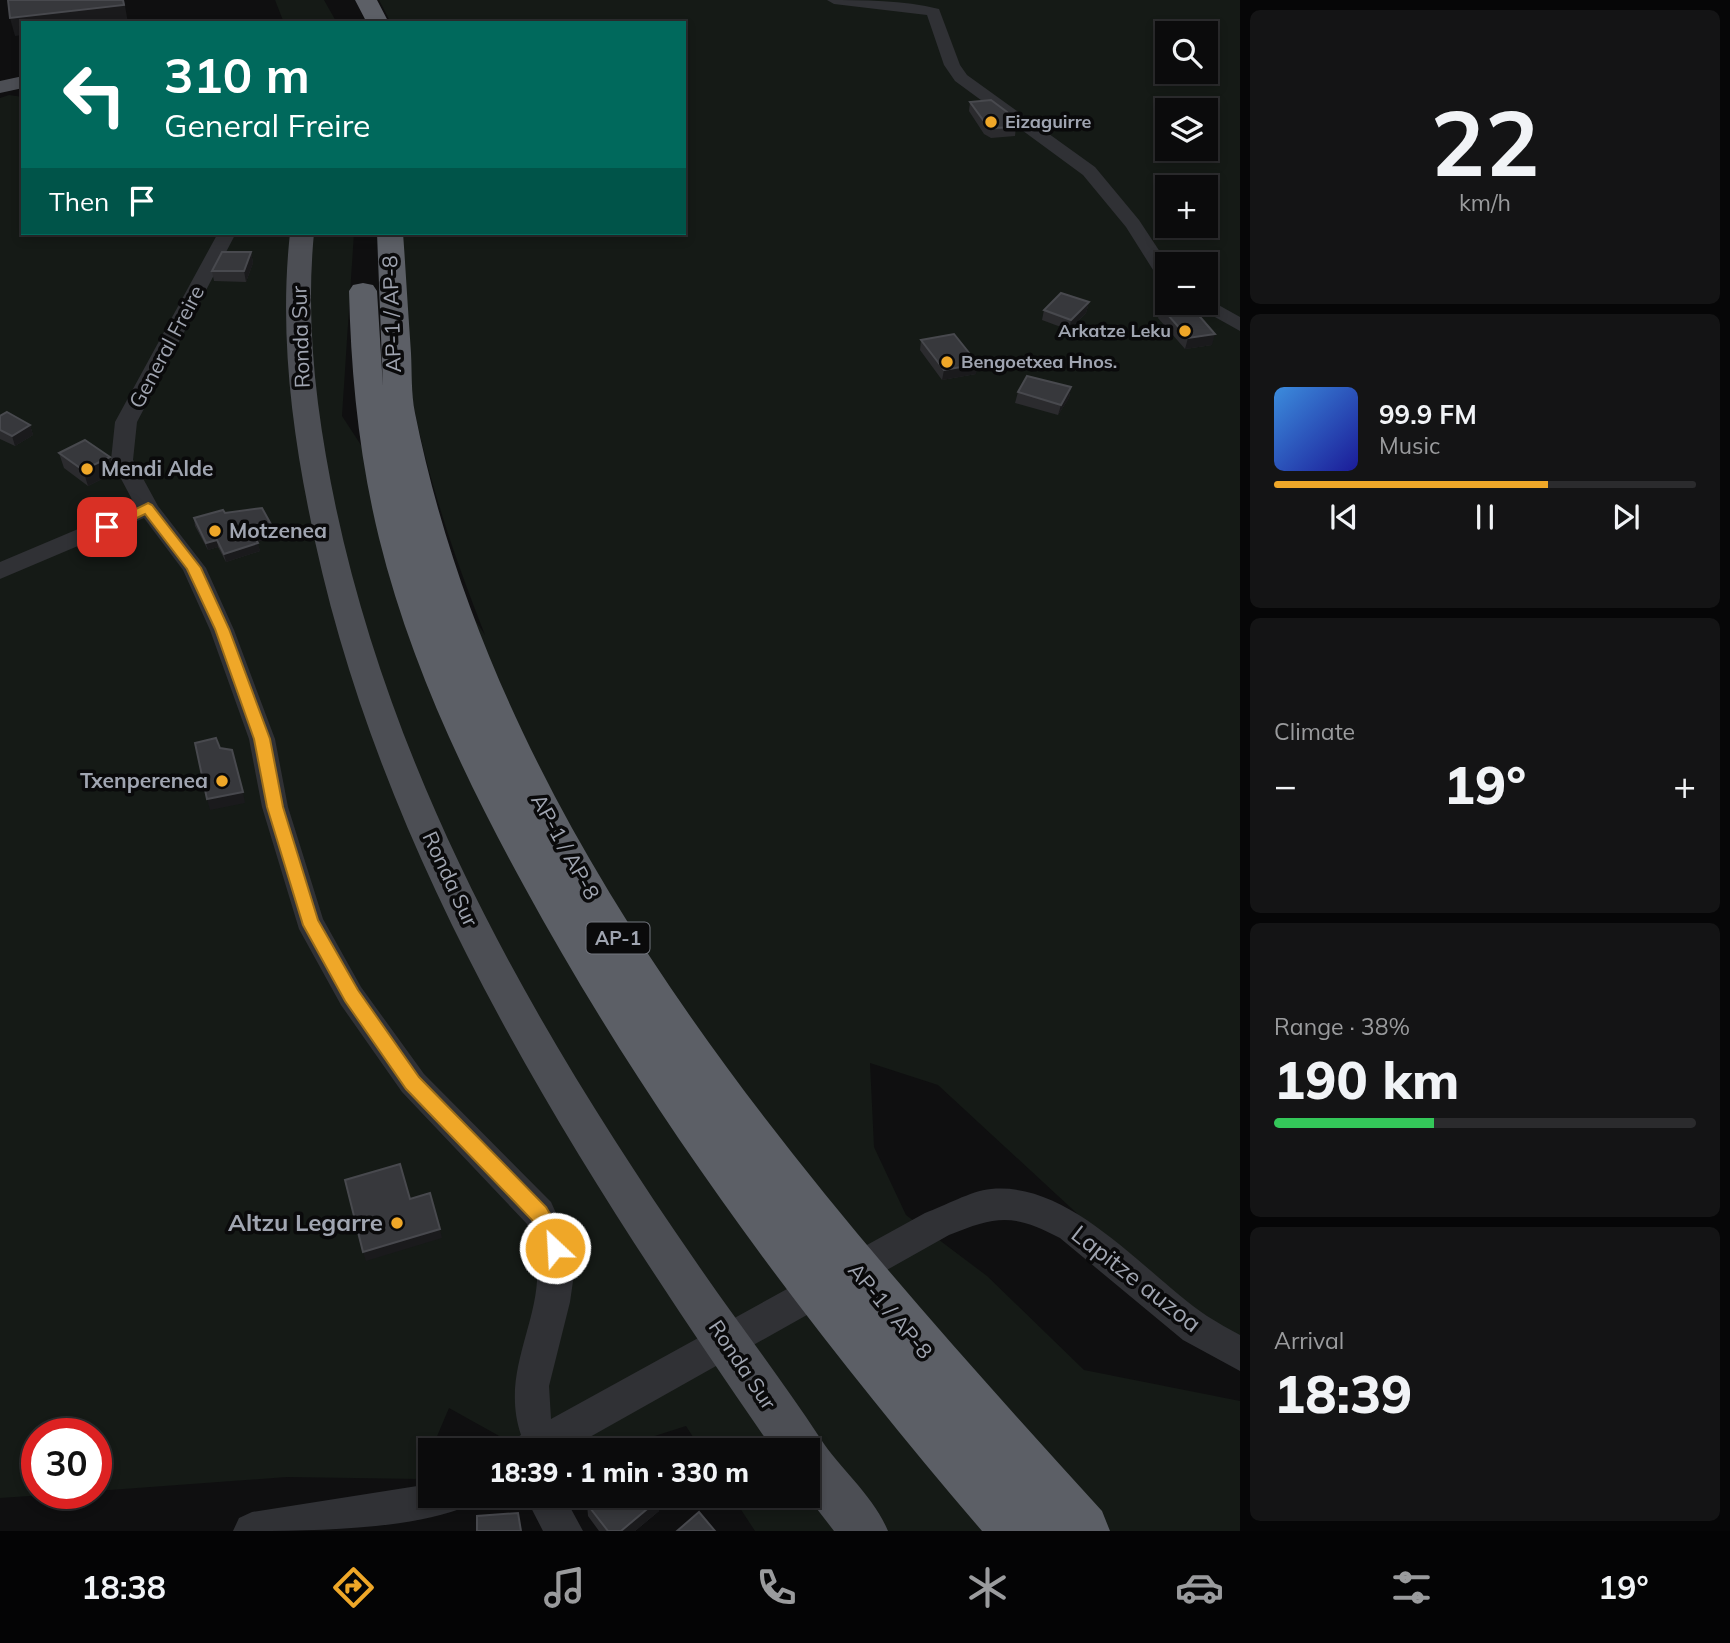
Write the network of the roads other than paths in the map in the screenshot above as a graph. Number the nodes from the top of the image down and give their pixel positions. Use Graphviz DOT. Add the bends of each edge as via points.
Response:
graph roads {
  1 [pos="346,0"];
  2 [pos="366,0"];
  3 [pos="834,0"];
  4 [pos="355,21"];
  5 [pos="376,21"];
  6 [pos="21,82"];
  7 [pos="0,87"];
  8 [pos="1036,135"];
  9 [pos="226,235"];
  10 [pos="302,235"];
  11 [pos="366,235"];
  12 [pos="390,235"];
  13 [pos="1155,258"];
  14 [pos="1218,312"];
  15 [pos="1240,326"];
  16 [pos="148,508"];
  17 [pos="0,571"];
  18 [pos="1240,1354"];
  19 [pos="691,1360"];
  20 [pos="535,1438"];
  21 [pos="552,1438"];
  22 [pos="793,1438"];
  23 [pos="820,1475"];
  24 [pos="418,1505"];
  25 [pos="550,1508"];
  26 [pos="252,1531"];
  27 [pos="564,1531"];
  28 [pos="864,1531"];
  29 [pos="1018,1531"];
  30 [pos="1082,1531"];
  1 -- 4 [label="highway"];
  2 -- 5 [label="highway"];
  3 -- 8 [label="street" via="934,12 961,78"];
  6 -- 7 [label="main road"];
  8 -- 13 [label="street" via="1089,171 1133,223"];
  9 -- 16 [label="street, General Freire" via="126,422 121,460"];
  10 -- 22 [label="main road, Ronda Sur" via="299,360 316,492 344,610 406,782 466,915 597,1146"];
  11 -- 29 [label="highway, AP-1 / AP-8 / AP-1" via="364,362 387,506 444,681 507,818 595,974 718,1159 886,1379"];
  12 -- 30 [label="highway, AP-1 / AP-8 / AP-1" via="391,359 417,502 462,636 541,807 631,959 758,1143 916,1342"];
  14 -- 15 [label="street"];
  16 -- 17 [label="street"];
  16 -- 20 [label="street" via="194,568 222,629 262,739 275,807 315,931 352,996 412,1083 539,1213 552,1234 559,1278 530,1398"];
  18 -- 19 [label="street, Lapitze auzoa" via="1195,1328 1072,1227 1041,1212 989,1204 911,1238"];
  19 -- 21 [label="street"];
  23 -- 28 [label="main road"];
  24 -- 26 [label="street"];
  25 -- 27 [label="street"];
}
